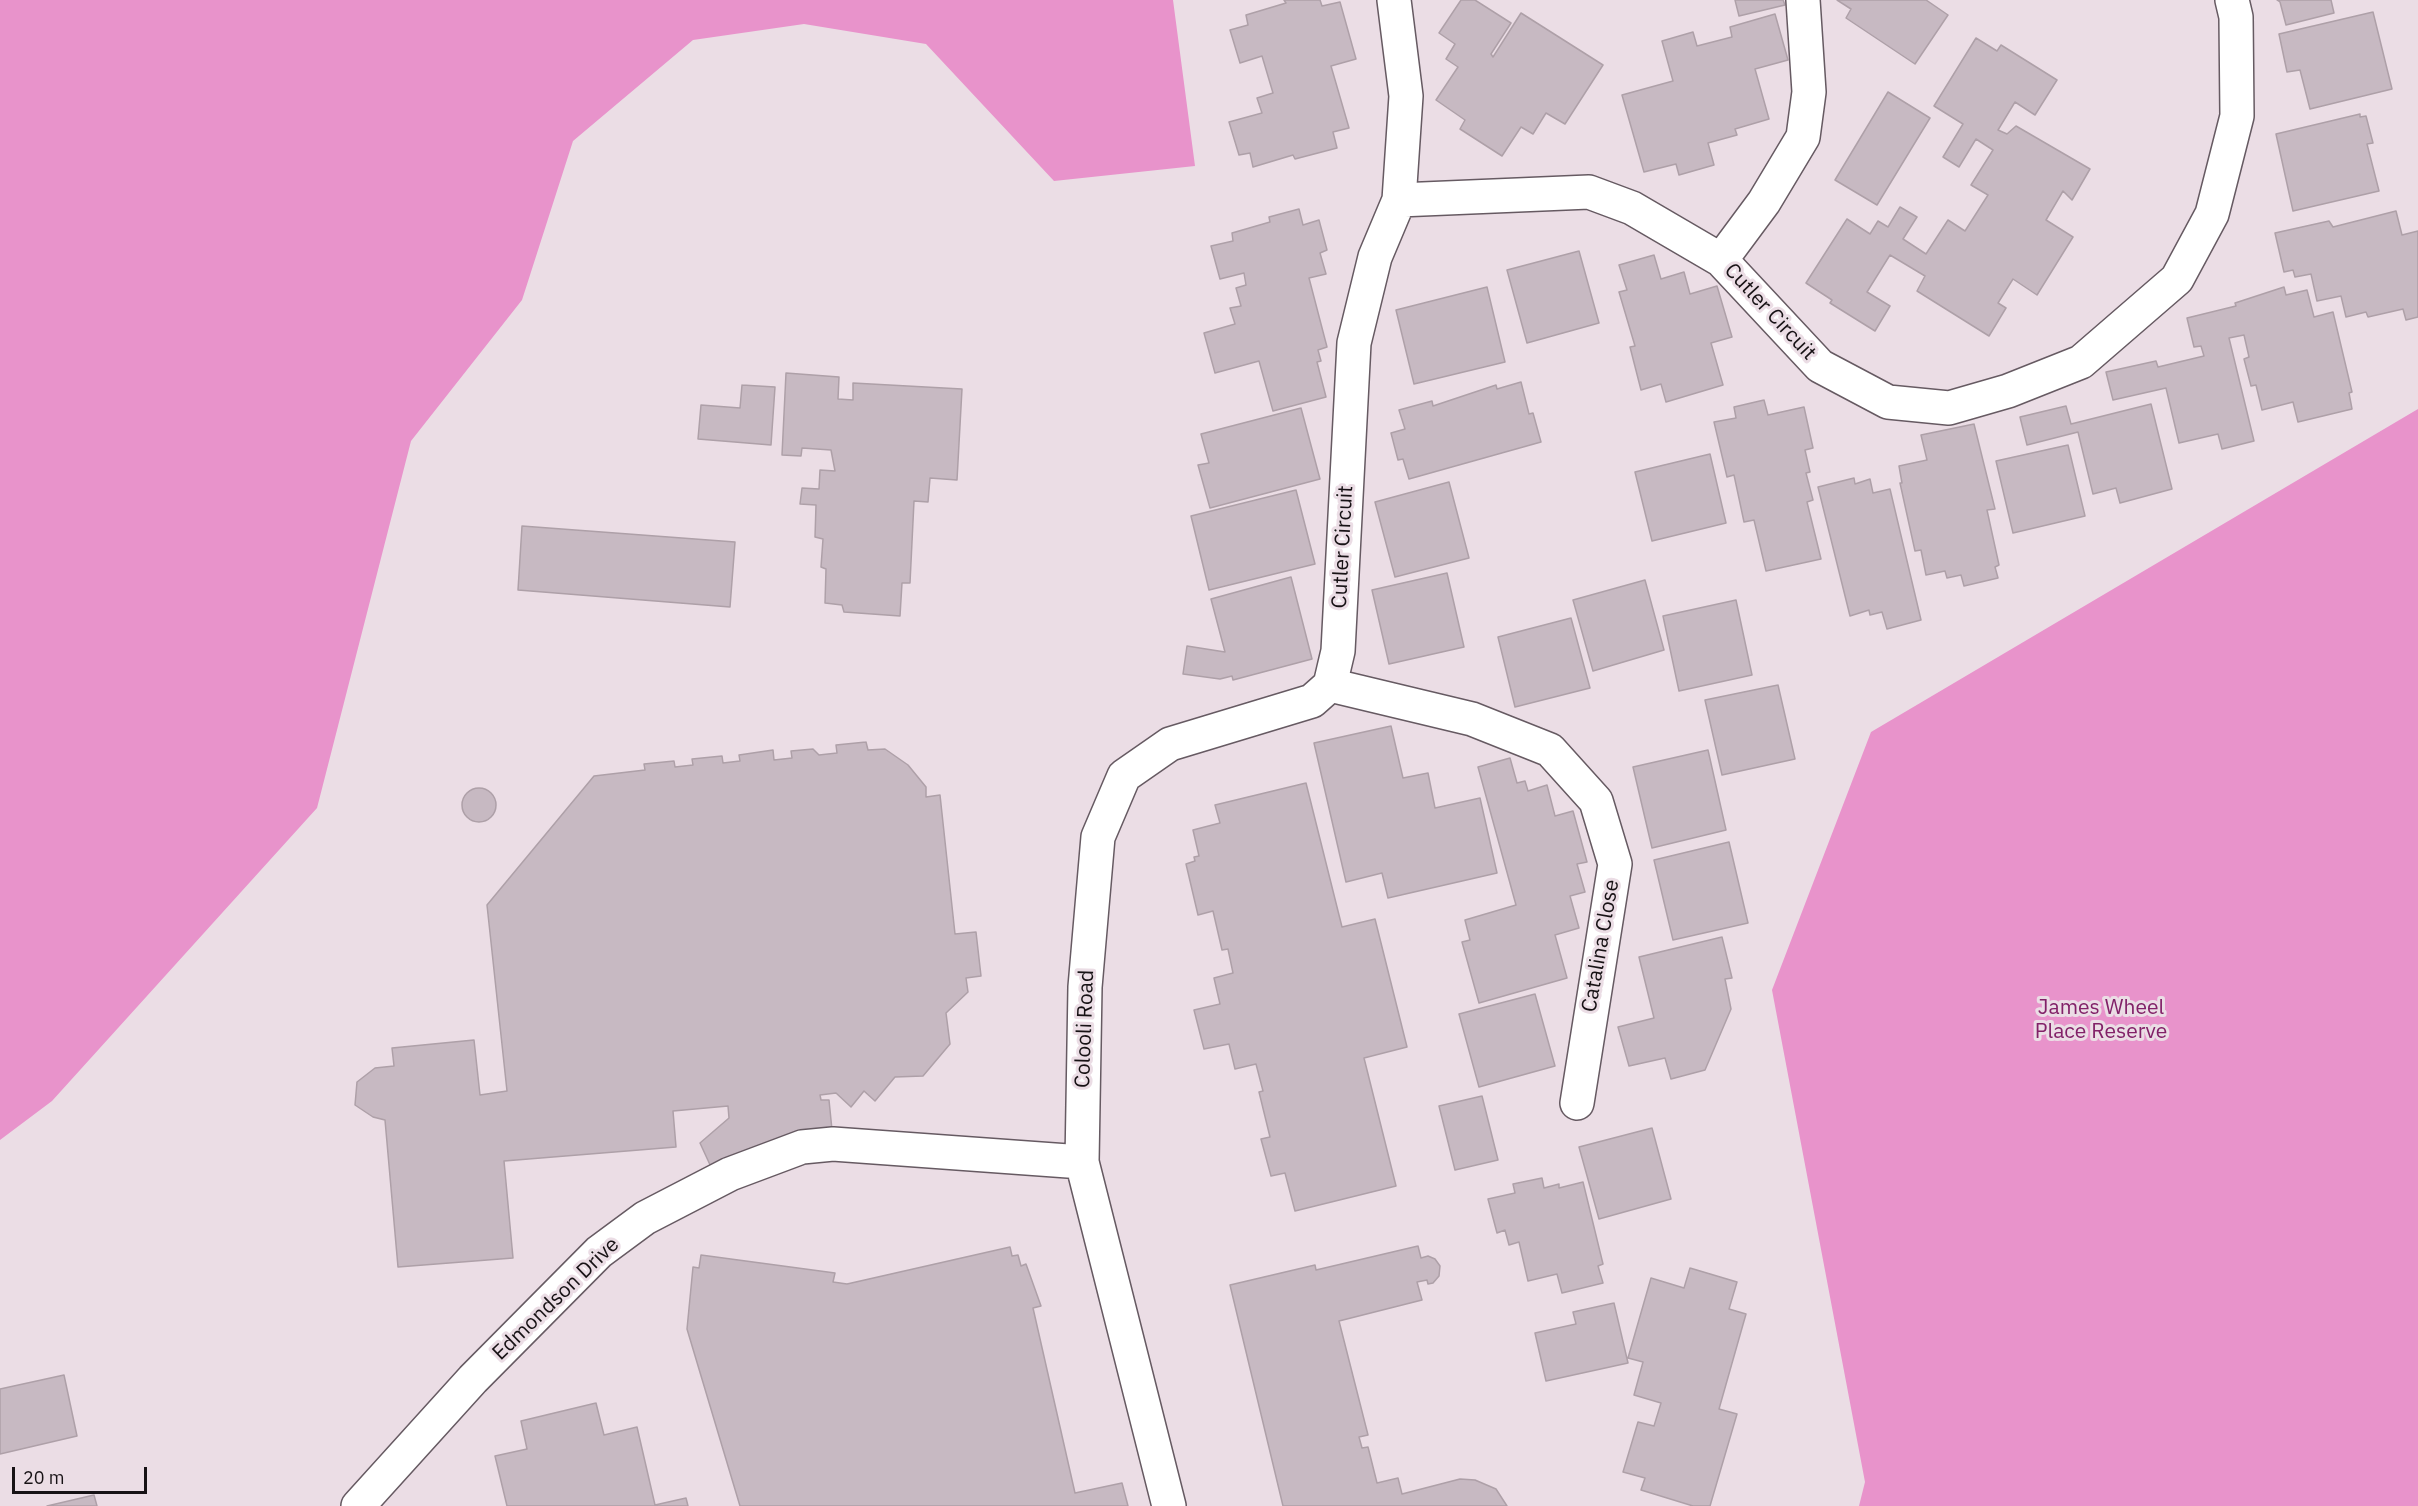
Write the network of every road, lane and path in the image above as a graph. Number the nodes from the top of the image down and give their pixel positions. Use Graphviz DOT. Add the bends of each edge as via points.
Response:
graph roads {
  1 [pos="1394,0"];
  2 [pos="1803,0"];
  3 [pos="2232,0"];
  4 [pos="1400,200"];
  5 [pos="1721,260"];
  6 [pos="1330,685"];
  7 [pos="1577,1103"];
  8 [pos="1082,1162"];
  9 [pos="358,1506"];
  10 [pos="1169,1506"];
  1 -- 4 [label="street, Cutler Circuit" via="1406,96"];
  2 -- 5 [label="street" via="1809,92 1803,137 1764,202"];
  3 -- 5 [label="street, Cutler Circuit" via="2236,17 2237,116 2212,214 2176,279 2081,362 2008,391 1949,408 1888,402 1820,366"];
  4 -- 5 [label="street, Cutler Circuit" via="1589,192 1632,208"];
  4 -- 6 [label="street, Cutler Circuit" via="1375,257 1354,342 1338,651"];
  6 -- 7 [label="street, Catalina Close" via="1472,719 1550,750 1596,801 1615,864"];
  6 -- 8 [label="street, Colooli Road" via="1312,701 1289,710 1170,744 1124,776 1098,837 1085,987"];
  8 -- 9 [label="street, Edmondson Drive" via="834,1144 802,1147 730,1174 645,1218 599,1252 473,1379"];
  8 -- 10 [label="street, Colooli Road"];
}
